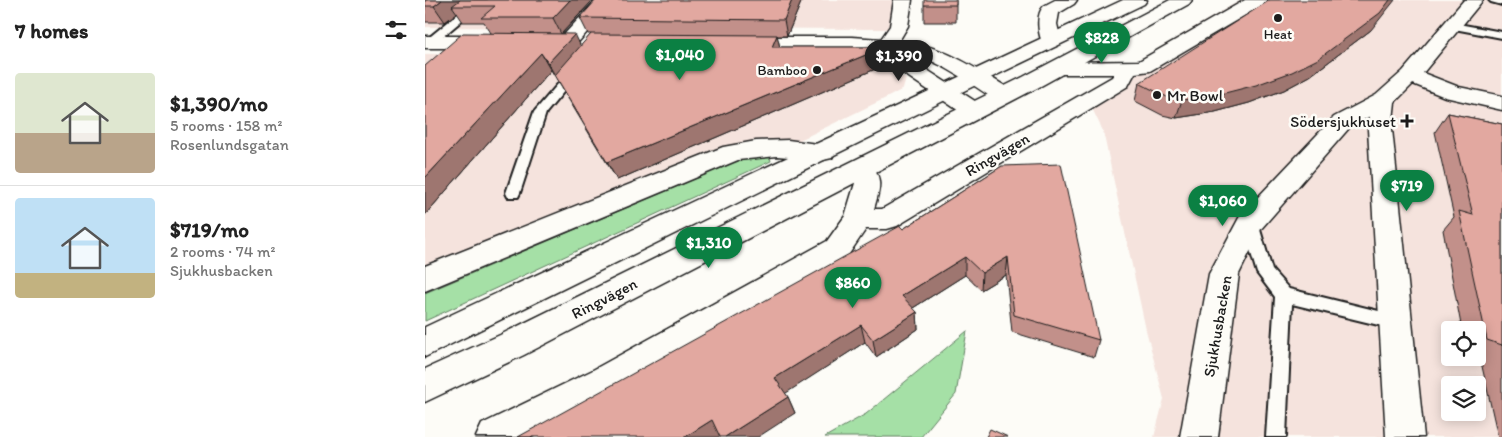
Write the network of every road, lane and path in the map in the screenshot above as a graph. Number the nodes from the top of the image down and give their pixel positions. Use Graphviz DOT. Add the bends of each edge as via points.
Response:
graph roads {
  1 [pos="481,0"];
  2 [pos="606,0"];
  3 [pos="903,0"];
  4 [pos="1069,0"];
  5 [pos="1138,0"];
  6 [pos="1183,0"];
  7 [pos="1258,0"];
  8 [pos="1474,0"];
  9 [pos="1494,0"];
  10 [pos="1502,2"];
  11 [pos="1453,26"];
  12 [pos="1502,35"];
  13 [pos="1051,41"];
  14 [pos="507,42"];
  15 [pos="591,42"];
  16 [pos="725,43"];
  17 [pos="429,45"];
  18 [pos="886,46"];
  19 [pos="583,61"];
  20 [pos="1059,68"];
  21 [pos="1127,69"];
  22 [pos="1410,75"];
  23 [pos="974,77"];
  24 [pos="945,91"];
  25 [pos="1003,96"];
  26 [pos="1384,100"];
  27 [pos="1502,103"];
  28 [pos="973,110"];
  29 [pos="823,152"];
  30 [pos="862,168"];
  31 [pos="513,193"];
  32 [pos="858,219"];
  33 [pos="1250,223"];
  34 [pos="425,278"];
  35 [pos="1284,295"];
  36 [pos="1395,322"];
  37 [pos="425,343"];
  38 [pos="425,386"];
  39 [pos="495,437"];
  40 [pos="1199,437"];
  41 [pos="1276,437"];
  42 [pos="1405,437"];
  1 -- 17 [label="lane"];
  2 -- 15 [label="street" via="560,42"];
  3 -- 18 [label="street" via="899,26"];
  4 -- 13 [label="street" via="1050,10"];
  5 -- 13 [label="street"];
  6 -- 20 [label="street, Ringvägen"];
  7 -- 21 [label="street, Ringvägen" via="1143,67"];
  8 -- 11 [label="street, Sjukhusbacken"];
  9 -- 10 [label="lane"];
  11 -- 12 [label="lane"];
  11 -- 22 [label="street, Sjukhusbacken"];
  13 -- 23 [label="street"];
  14 -- 17 [label="street"];
  16 -- 18 [label="street"];
  18 -- 23 [label="street" via="928,51"];
  18 -- 24 [label="street" via="895,59"];
  19 -- 31 [label="lane" via="541,112"];
  20 -- 21 [label="street, Ringvägen"];
  20 -- 25 [label="street, Ringvägen"];
  21 -- 32 [label="street, Ringvägen" via="1120,81 887,219"];
  22 -- 26 [label="street, Sjukhusbacken"];
  22 -- 27 [label="street" via="1453,92"];
  23 -- 24 [label="street"];
  23 -- 25 [label="street"];
  24 -- 28 [label="street"];
  24 -- 29 [label="street"];
  25 -- 28 [label="street, Ringvägen"];
  26 -- 33 [label="street, Sjukhusbacken" via="1342,122"];
  26 -- 36 [label="street" via="1380,129"];
  28 -- 30 [label="street, Ringvägen"];
  29 -- 34 [label="street" via="789,147 732,153"];
  29 -- 37 [label="street"];
  30 -- 32 [label="street" via="868,183"];
  30 -- 38 [label="street, Ringvägen"];
  32 -- 39 [label="street" via="837,249 603,382"];
  33 -- 35 [label="lane" via="1265,273"];
  33 -- 40 [label="street, Sjukhusbacken" via="1224,274"];
  35 -- 36 [label="lane"];
  35 -- 41 [label="lane"];
  36 -- 42 [label="street"];
}
